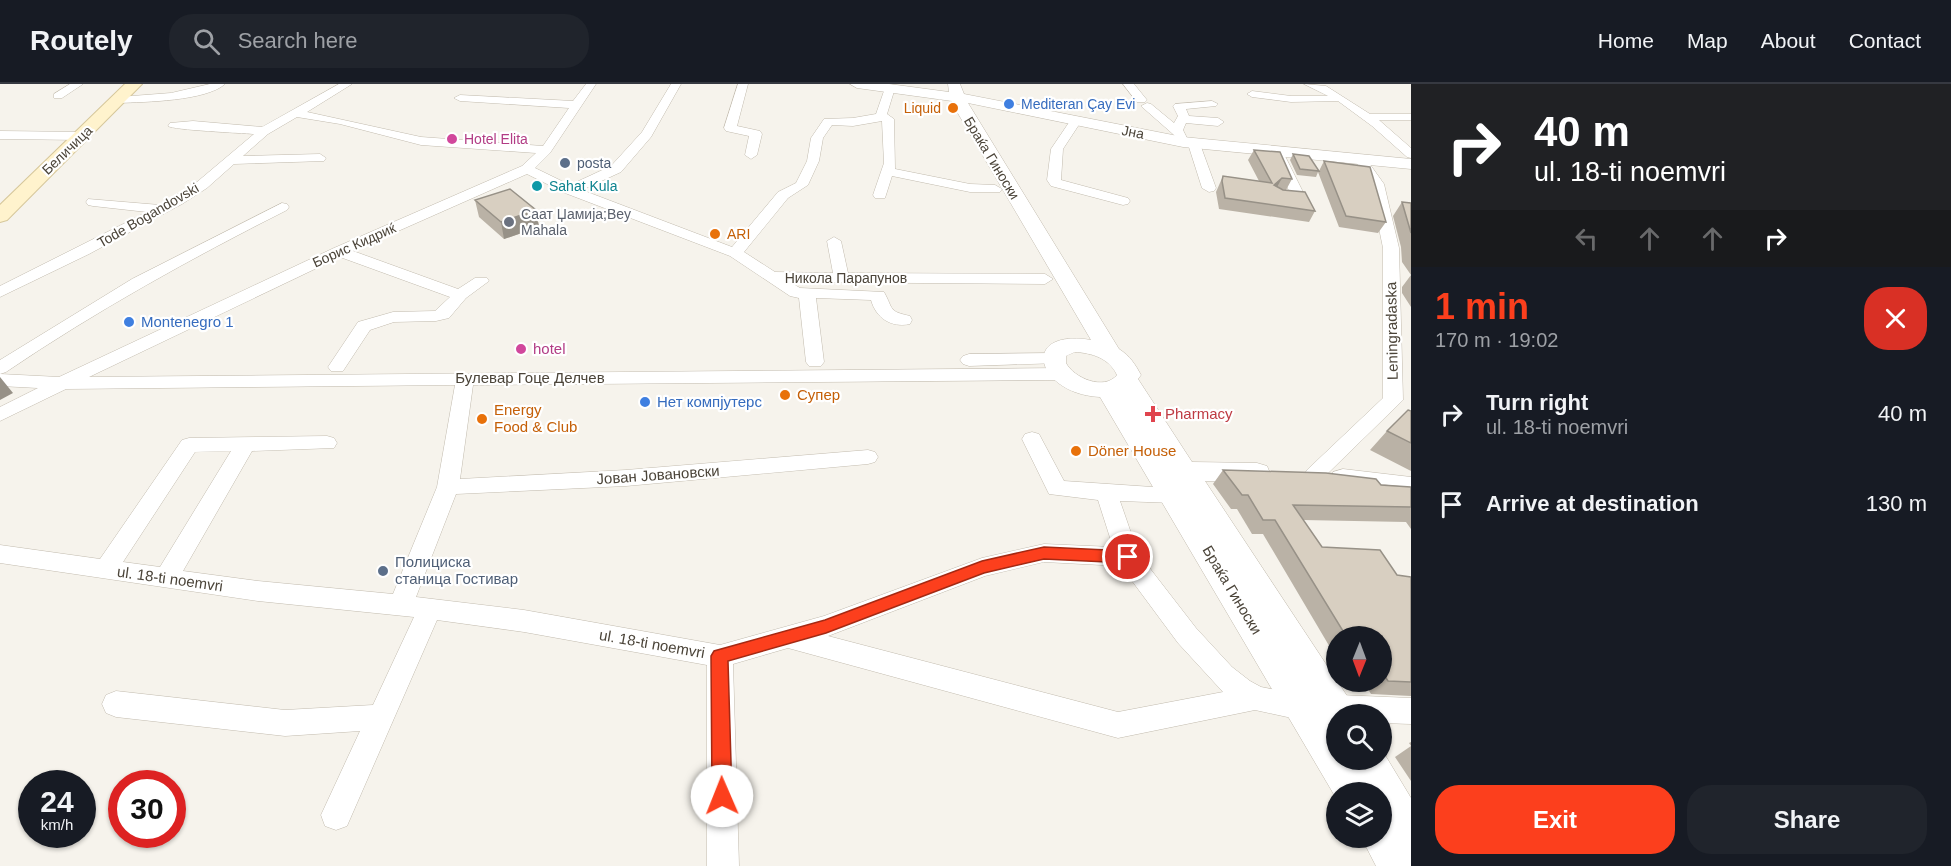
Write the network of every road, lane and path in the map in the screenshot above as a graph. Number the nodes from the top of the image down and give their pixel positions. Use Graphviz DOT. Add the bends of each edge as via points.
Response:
graph roads {
  1 [pos="78,84"];
  2 [pos="134,84"];
  3 [pos="220,84"];
  4 [pos="347,84"];
  5 [pos="591,84"];
  6 [pos="676,84"];
  7 [pos="743,84"];
  8 [pos="857,84"];
  9 [pos="1128,84"];
  10 [pos="1344,84"];
  11 [pos="1312,85"];
  12 [pos="890,88"];
  13 [pos="950,92"];
  14 [pos="1252,94"];
  15 [pos="57,96"];
  16 [pos="460,98"];
  17 [pos="1340,99"];
  18 [pos="119,100"];
  19 [pos="1212,104"];
  20 [pos="576,105"];
  21 [pos="295,113"];
  22 [pos="881,116"];
  23 [pos="1072,117"];
  24 [pos="1366,117"];
  25 [pos="1411,117"];
  26 [pos="1186,119"];
  27 [pos="1218,122"];
  28 [pos="174,126"];
  29 [pos="264,131"];
  30 [pos="0,135"];
  31 [pos="82,136"];
  32 [pos="1184,139"];
  33 [pos="1396,141"];
  34 [pos="1411,142"];
  35 [pos="546,150"];
  36 [pos="1277,151"];
  37 [pos="1411,154"];
  38 [pos="751,155"];
  39 [pos="320,158"];
  40 [pos="1360,159"];
  41 [pos="230,160"];
  42 [pos="1411,164"];
  43 [pos="527,169"];
  44 [pos="887,171"];
  45 [pos="1209,188"];
  46 [pos="570,189"];
  47 [pos="995,189"];
  48 [pos="880,195"];
  49 [pos="1277,195"];
  50 [pos="1123,201"];
  51 [pos="93,202"];
  52 [pos="282,207"];
  53 [pos="1383,208"];
  54 [pos="162,209"];
  55 [pos="1402,210"];
  56 [pos="0,216"];
  57 [pos="834,241"];
  58 [pos="1391,248"];
  59 [pos="1411,250"];
  60 [pos="339,251"];
  61 [pos="735,253"];
  62 [pos="841,276"];
  63 [pos="772,277"];
  64 [pos="1045,279"];
  65 [pos="481,280"];
  66 [pos="0,292"];
  67 [pos="807,293"];
  68 [pos="460,295"];
  69 [pos="904,320"];
  70 [pos="1084,345"];
  71 [pos="1110,353"];
  72 [pos="815,362"];
  73 [pos="336,367"];
  74 [pos="1056,367"];
  75 [pos="0,368"];
  76 [pos="85,370"];
  77 [pos="465,379"];
  78 [pos="0,380"];
  79 [pos="62,382"];
  80 [pos="1117,386"];
  81 [pos="0,415"];
  82 [pos="1032,439"];
  83 [pos="327,443"];
  84 [pos="244,444"];
  85 [pos="868,457"];
  86 [pos="1294,474"];
  87 [pos="1172,479"];
  88 [pos="448,487"];
  89 [pos="1411,487"];
  90 [pos="1106,493"];
  91 [pos="0,554"];
  92 [pos="1128,557"];
  93 [pos="105,570"];
  94 [pos="166,578"];
  95 [pos="401,605"];
  96 [pos="430,609"];
  97 [pos="788,637"];
  98 [pos="720,656"];
  99 [pos="1254,698"];
  100 [pos="116,704"];
  101 [pos="1332,704"];
  102 [pos="1303,707"];
  103 [pos="1326,710"];
  104 [pos="1392,711"];
  105 [pos="1411,711"];
  106 [pos="382,717"];
  107 [pos="1373,770"];
  108 [pos="1348,782"];
  109 [pos="336,815"];
  110 [pos="1411,834"];
  111 [pos="1387,848"];
  112 [pos="723,866"];
  113 [pos="1398,866"];
  1 -- 15 [label="street"];
  2 -- 18 [label="main road, Беличица"];
  3 -- 18 [label="street" via="185,94"];
  4 -- 21 [label="street, Tode Bogandovski"];
  5 -- 20 [label="street, Борис Кидриќ"];
  6 -- 46 [label="street" via="647,134 616,169"];
  7 -- 38 [label="street" via="730,128 756,134"];
  8 -- 12 [label="street, Јна"];
  9 -- 32 [label="street"];
  10 -- 11 [label="street"];
  11 -- 17 [label="street"];
  12 -- 13 [label="street, Јна"];
  12 -- 22 [label="street"];
  13 -- 23 [label="street, Јна"];
  13 -- 47 [label="street, Браќа Гиноски"];
  13 -- 71 [label="street, Браќа Гиноски"];
  14 -- 17 [label="street"];
  16 -- 20 [label="street"];
  17 -- 24 [label="street"];
  18 -- 31 [label="main road, Беличица"];
  19 -- 26 [label="street" via="1179,106"];
  20 -- 35 [label="street, Борис Кидриќ"];
  21 -- 29 [label="street, Tode Bogandovski"];
  21 -- 35 [label="street" via="421,141"];
  22 -- 44 [label="street" via="888,119"];
  22 -- 61 [label="street" via="853,122 828,121 817,138 813,161 801,185 783,195"];
  23 -- 32 [label="street, Јна"];
  23 -- 50 [label="street" via="1057,149 1054,180"];
  24 -- 25 [label="street"];
  24 -- 33 [label="street"];
  26 -- 27 [label="street"];
  26 -- 32 [label="street" via="1181,119"];
  28 -- 29 [label="street"];
  29 -- 41 [label="street, Tode Bogandovski"];
  30 -- 31 [label="street"];
  31 -- 56 [label="main road, Беличица"];
  32 -- 36 [label="street, Јна"];
  32 -- 45 [label="street"];
  33 -- 34 [label="street"];
  33 -- 37 [label="street"];
  35 -- 43 [label="street, Борис Кидриќ"];
  36 -- 40 [label="street, Јна"];
  36 -- 49 [label="street" via="1299,198"];
  39 -- 41 [label="street"];
  40 -- 42 [label="street, Јна"];
  40 -- 53 [label="street, Leningradaska" via="1377,184"];
  41 -- 54 [label="street, Tode Bogandovski" via="202,185"];
  43 -- 46 [label="street, Никола Парапунов"];
  43 -- 60 [label="street, Борис Кидриќ"];
  44 -- 47 [label="street" via="970,188"];
  44 -- 48 [label="street"];
  46 -- 61 [label="street, Никола Парапунов"];
  47 -- 64 [label="street, Браќа Гиноски"];
  51 -- 54 [label="street"];
  52 -- 75 [label="street" via="187,255"];
  53 -- 55 [label="street"];
  53 -- 58 [label="street, Leningradaska"];
  54 -- 66 [label="street, Tode Bogandovski"];
  57 -- 62 [label="street"];
  58 -- 59 [label="street"];
  58 -- 86 [label="street, Leningradaska" via="1393,400"];
  60 -- 68 [label="street"];
  60 -- 76 [label="street, Борис Кидриќ"];
  61 -- 63 [label="street, Никола Парапунов"];
  62 -- 63 [label="street, Никола Парапунов"];
  62 -- 64 [label="street, Никола Парапунов"];
  63 -- 67 [label="street" via="796,292"];
  64 -- 70 [label="street, Браќа Гиноски"];
  65 -- 68 [label="street"];
  67 -- 69 [label="street" via="878,295 883,312 891,320"];
  67 -- 72 [label="street"];
  68 -- 73 [label="street" via="443,314 393,317 364,326"];
  70 -- 71 [label="street"];
  70 -- 74 [label="street" via="1055,352"];
  71 -- 80 [label="street, Браќа Гиноски" via="1129,375"];
  72 -- 73 [label="street, Булевар Гоце Делчев"];
  72 -- 74 [label="street, Булевар Гоце Делчев"];
  73 -- 76 [label="street, Булевар Гоце Делчев"];
  74 -- 77 [label="street, Булевар Гоце Делчев"];
  74 -- 80 [label="street" via="1082,386"];
  75 -- 76 [label="street, Булевар Гоце Делчев"];
  76 -- 79 [label="street, Борис Кидриќ"];
  77 -- 79 [label="street, Булевар Гоце Делчев"];
  77 -- 88 [label="street"];
  78 -- 79 [label="street, Булевар Гоце Делчев"];
  79 -- 81 [label="street"];
  80 -- 87 [label="street, Браќа Гиноски"];
  82 -- 90 [label="street" via="1057,488"];
  83 -- 84 [label="street"];
  84 -- 93 [label="street" via="189,445"];
  84 -- 94 [label="street"];
  85 -- 88 [label="street, Јован Јовановски" via="626,478"];
  86 -- 87 [label="street"];
  86 -- 89 [label="street"];
  87 -- 90 [label="street"];
  87 -- 101 [label="street, Браќа Гиноски"];
  87 -- 102 [label="street, Браќа Гиноски"];
  88 -- 95 [label="street"];
  90 -- 92 [label="street"];
  91 -- 93 [label="street, ul. 18-ti noemvri"];
  92 -- 97 [label="street, ul. 18-ti noemvri" via="1044,553 982,567"];
  92 -- 99 [label="street" via="1197,648 1226,679"];
  93 -- 94 [label="street, ul. 18-ti noemvri"];
  94 -- 95 [label="street, ul. 18-ti noemvri"];
  95 -- 96 [label="street, ul. 18-ti noemvri"];
  96 -- 98 [label="street, ul. 18-ti noemvri" via="524,621"];
  96 -- 106 [label="street"];
  97 -- 98 [label="street, ul. 18-ti noemvri"];
  97 -- 99 [label="street" via="1119,725"];
  98 -- 112 [label="street"];
  99 -- 102 [label="street"];
  100 -- 106 [label="street" via="285,723"];
  102 -- 103 [label="street"];
  102 -- 108 [label="street, Браќа Гиноски"];
  104 -- 105 [label="street"];
  106 -- 109 [label="street"];
  107 -- 110 [label="street"];
  111 -- 113 [label="street"];
}
